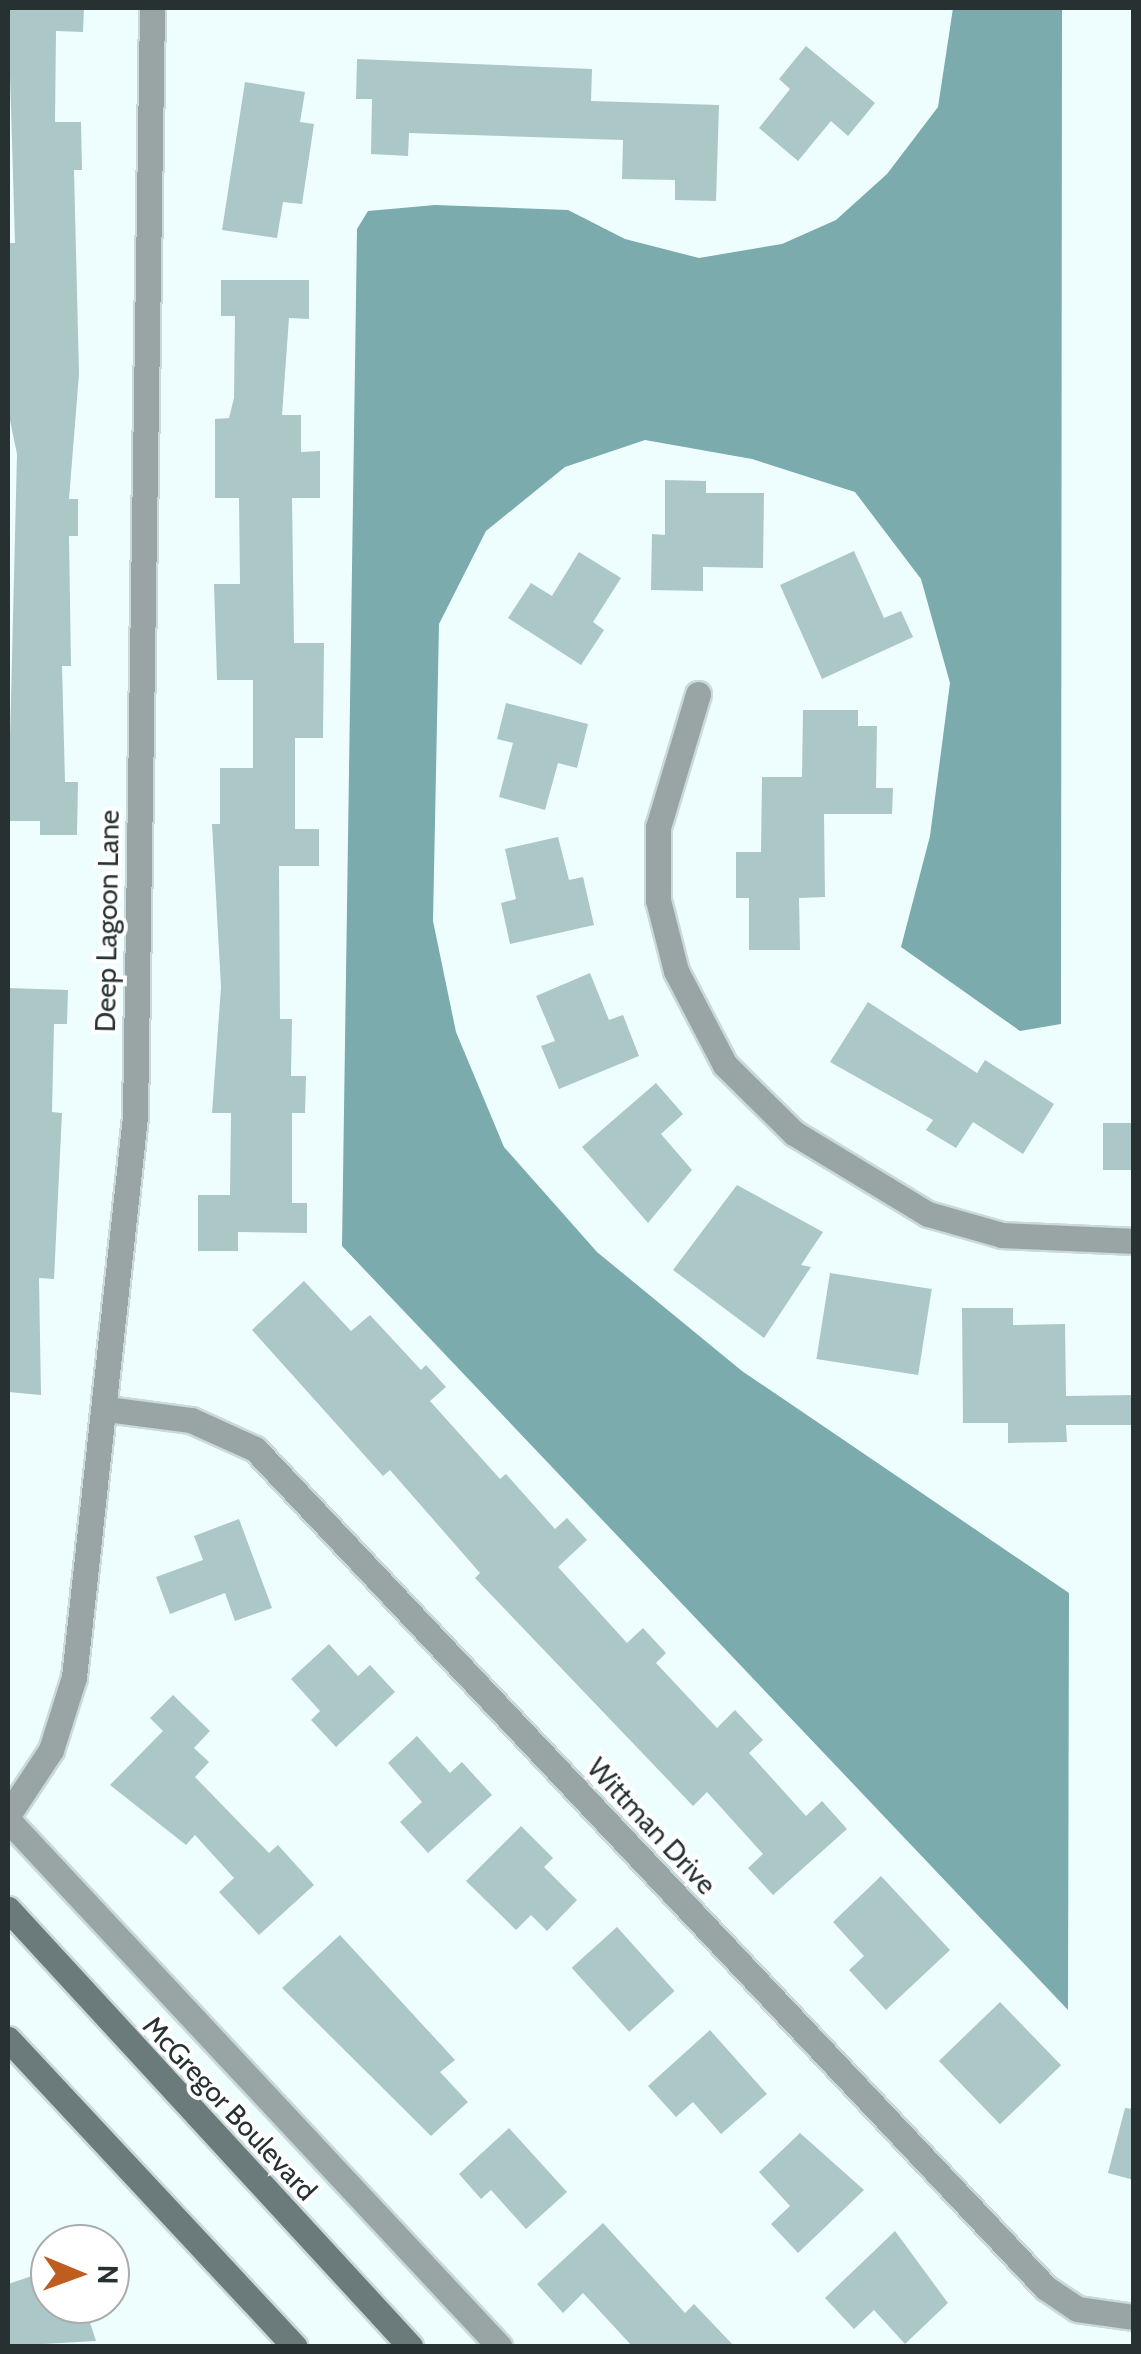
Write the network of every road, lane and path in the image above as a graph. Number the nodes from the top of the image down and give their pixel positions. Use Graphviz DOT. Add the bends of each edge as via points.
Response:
graph roads {
  1 [pos="152,8"];
  2 [pos="698,694"];
  3 [pos="1134,1241"];
  4 [pos="108,1408"];
  5 [pos="8,1817"];
  6 [pos="8,1909"];
  7 [pos="8,2039"];
  8 [pos="1134,2317"];
  9 [pos="294,2346"];
  10 [pos="410,2346"];
  11 [pos="499,2346"];
  1 -- 4 [label="street, Deep Lagoon Lane" via="135,1116"];
  2 -- 3 [label="street" via="658,826 658,900 682,986 725,1065 794,1133 928,1214 1002,1236"];
  4 -- 5 [label="street, Deep Lagoon Lane" via="65,1717"];
  4 -- 8 [label="street, Wittman Drive" via="191,1420 255,1449 1046,2288 1076,2309"];
  5 -- 11 [label="street"];
  6 -- 10 [label="main road, McGregor Boulevard"];
  7 -- 9 [label="main road"];
}
